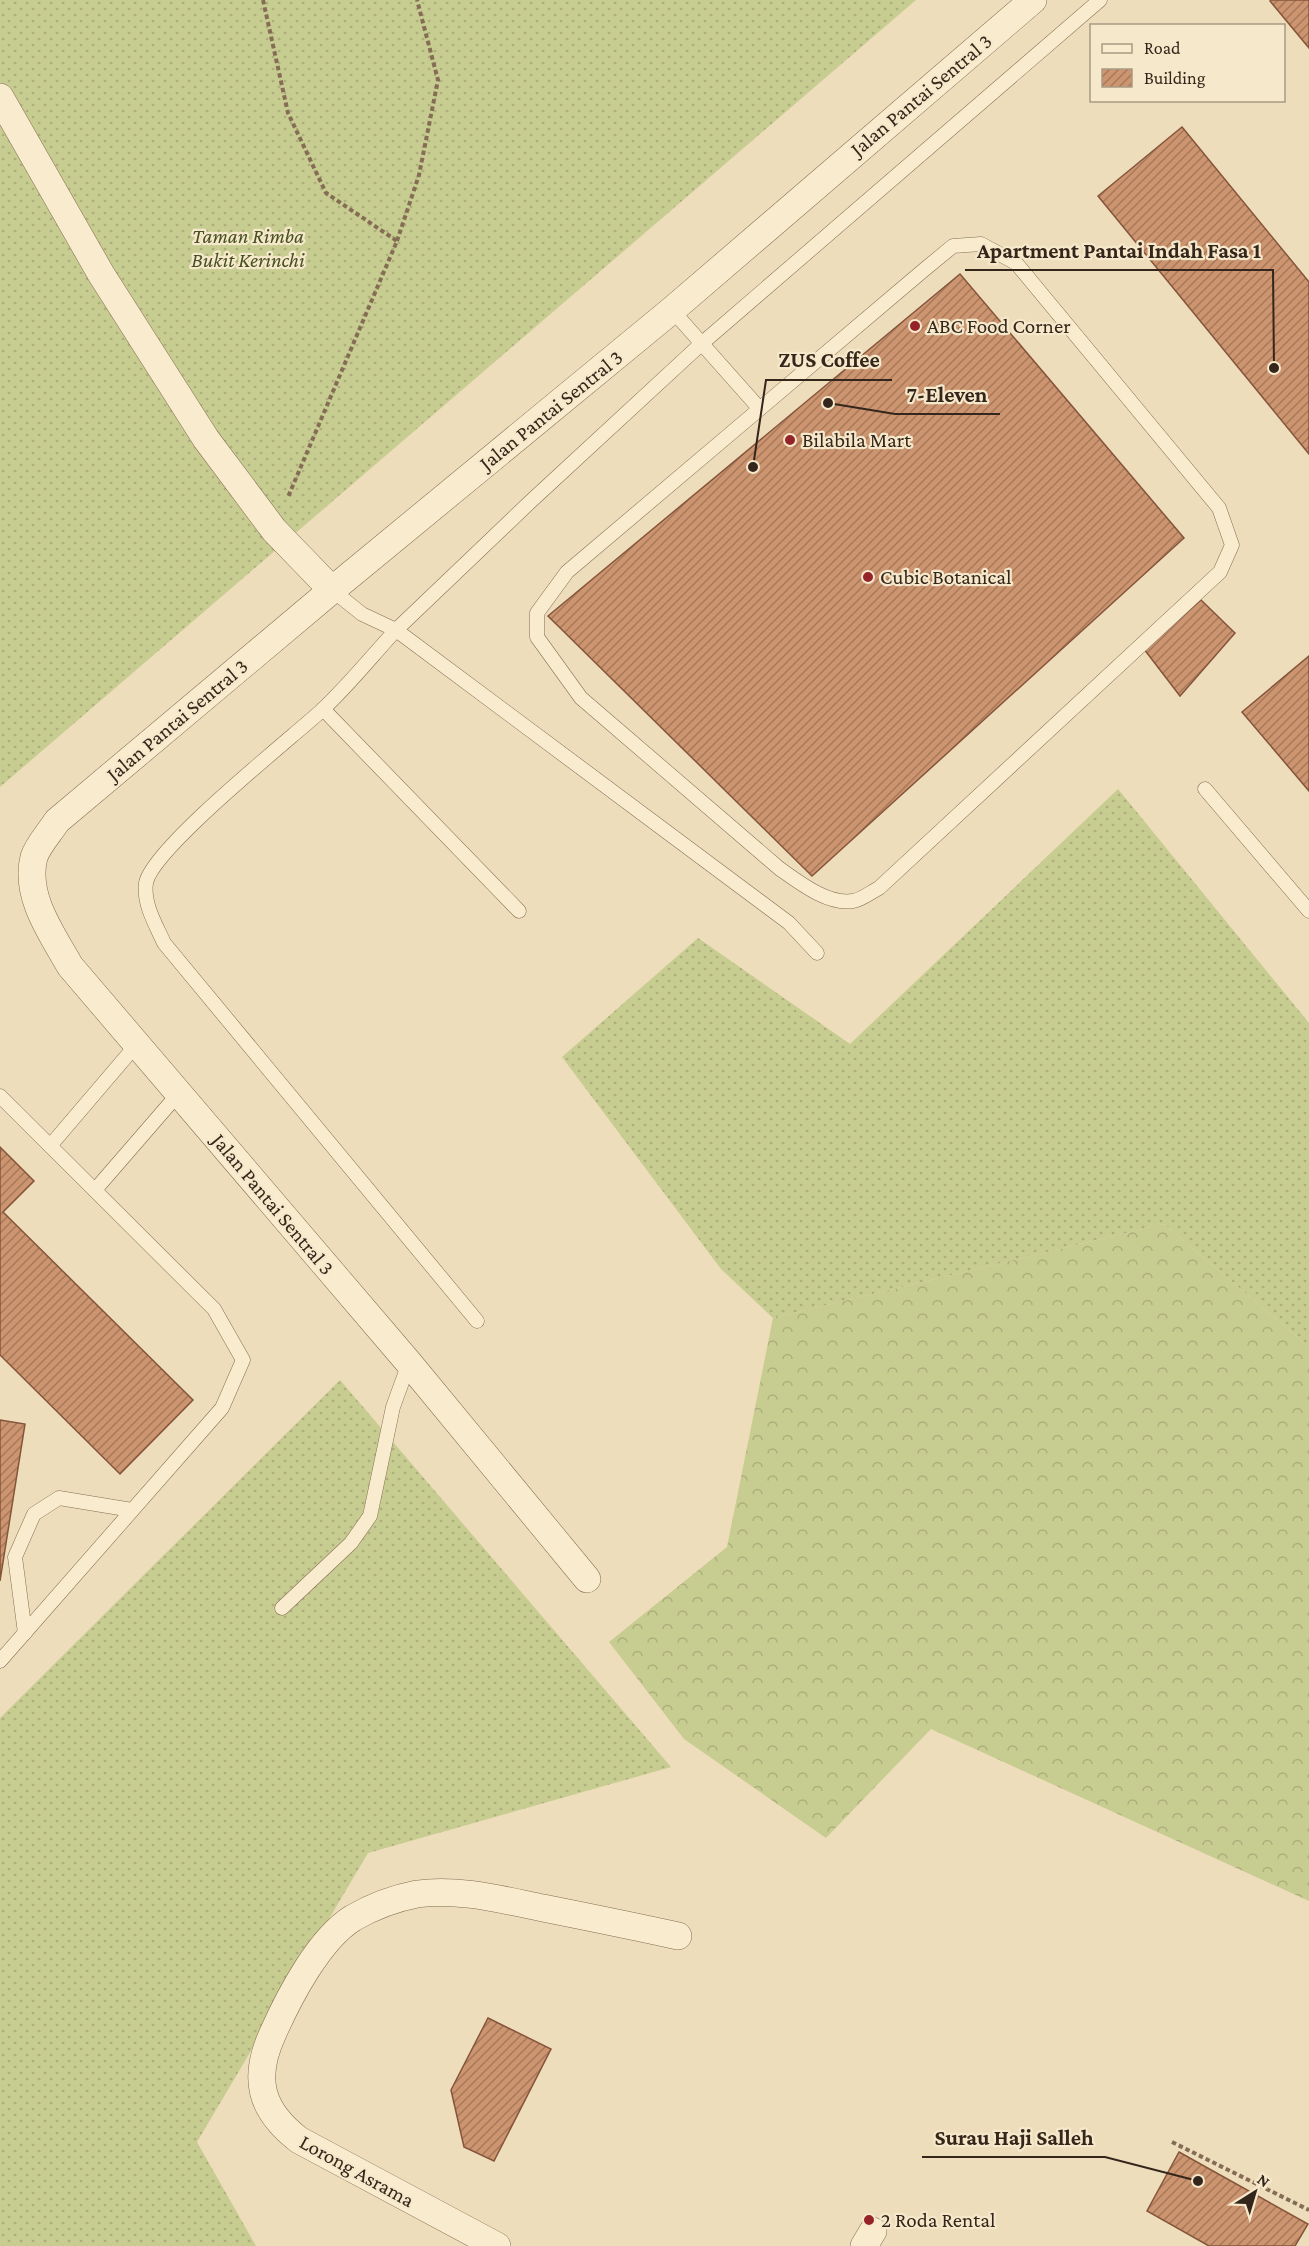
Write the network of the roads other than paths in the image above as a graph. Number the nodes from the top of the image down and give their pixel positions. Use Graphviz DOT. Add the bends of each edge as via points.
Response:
graph roads {
  1 [pos="1033,0"];
  2 [pos="1100,0"];
  3 [pos="0,97"];
  4 [pos="672,310"];
  5 [pos="700,345"];
  6 [pos="759,408"];
  7 [pos="332,590"];
  8 [pos="396,630"];
  9 [pos="323,709"];
  10 [pos="1205,789"];
  11 [pos="519,911"];
  12 [pos="1309,911"];
  13 [pos="817,953"];
  14 [pos="137,1044"];
  15 [pos="179,1093"];
  16 [pos="0,1096"];
  17 [pos="50,1146"];
  18 [pos="95,1190"];
  19 [pos="477,1321"];
  20 [pos="410,1363"];
  21 [pos="132,1510"];
  22 [pos="587,1579"];
  23 [pos="282,1608"];
  24 [pos="25,1633"];
  25 [pos="0,1661"];
  26 [pos="678,1935"];
  27 [pos="497,2246"];
  1 -- 4 [label="street, Jalan Pantai Sentral 3"];
  2 -- 5 [label="lane"];
  3 -- 7 [label="street" via="101,274 206,439 274,530"];
  4 -- 5 [label="lane"];
  4 -- 7 [label="street, Jalan Pantai Sentral 3"];
  5 -- 6 [label="lane"];
  5 -- 8 [label="lane"];
  6 -- 6 [label="lane" via="953,246 981,244 1016,263 1219,508 1232,545 1220,572 879,888 854,901 834,899 804,886 780,869 581,698 537,637 537,613 567,572"];
  7 -- 8 [label="lane" via="362,614"];
  7 -- 14 [label="street, Jalan Pantai Sentral 3" via="57,821 34,856 33,889 48,926 70,966"];
  8 -- 9 [label="lane"];
  8 -- 13 [label="lane" via="789,923"];
  9 -- 11 [label="lane"];
  9 -- 19 [label="lane" via="184,832 146,882 147,903 164,944"];
  10 -- 12 [label="lane"];
  14 -- 15 [label="street, Jalan Pantai Sentral 3"];
  14 -- 17 [label="lane"];
  15 -- 18 [label="lane"];
  15 -- 20 [label="street, Jalan Pantai Sentral 3"];
  16 -- 17 [label="lane"];
  17 -- 18 [label="lane"];
  18 -- 21 [label="lane" via="214,1309 243,1360 222,1408"];
  20 -- 22 [label="street, Jalan Pantai Sentral 3"];
  20 -- 23 [label="lane" via="393,1407 370,1516 351,1543"];
  21 -- 24 [label="lane"];
  21 -- 24 [label="lane" via="59,1498 33,1514 15,1557"];
  24 -- 25 [label="lane"];
  26 -- 27 [label="street, Lorong Asrama" via="459,1893 417,1894 380,1905 352,1919 329,1940 291,1995 262,2063 264,2098 281,2126 299,2140"];
}
